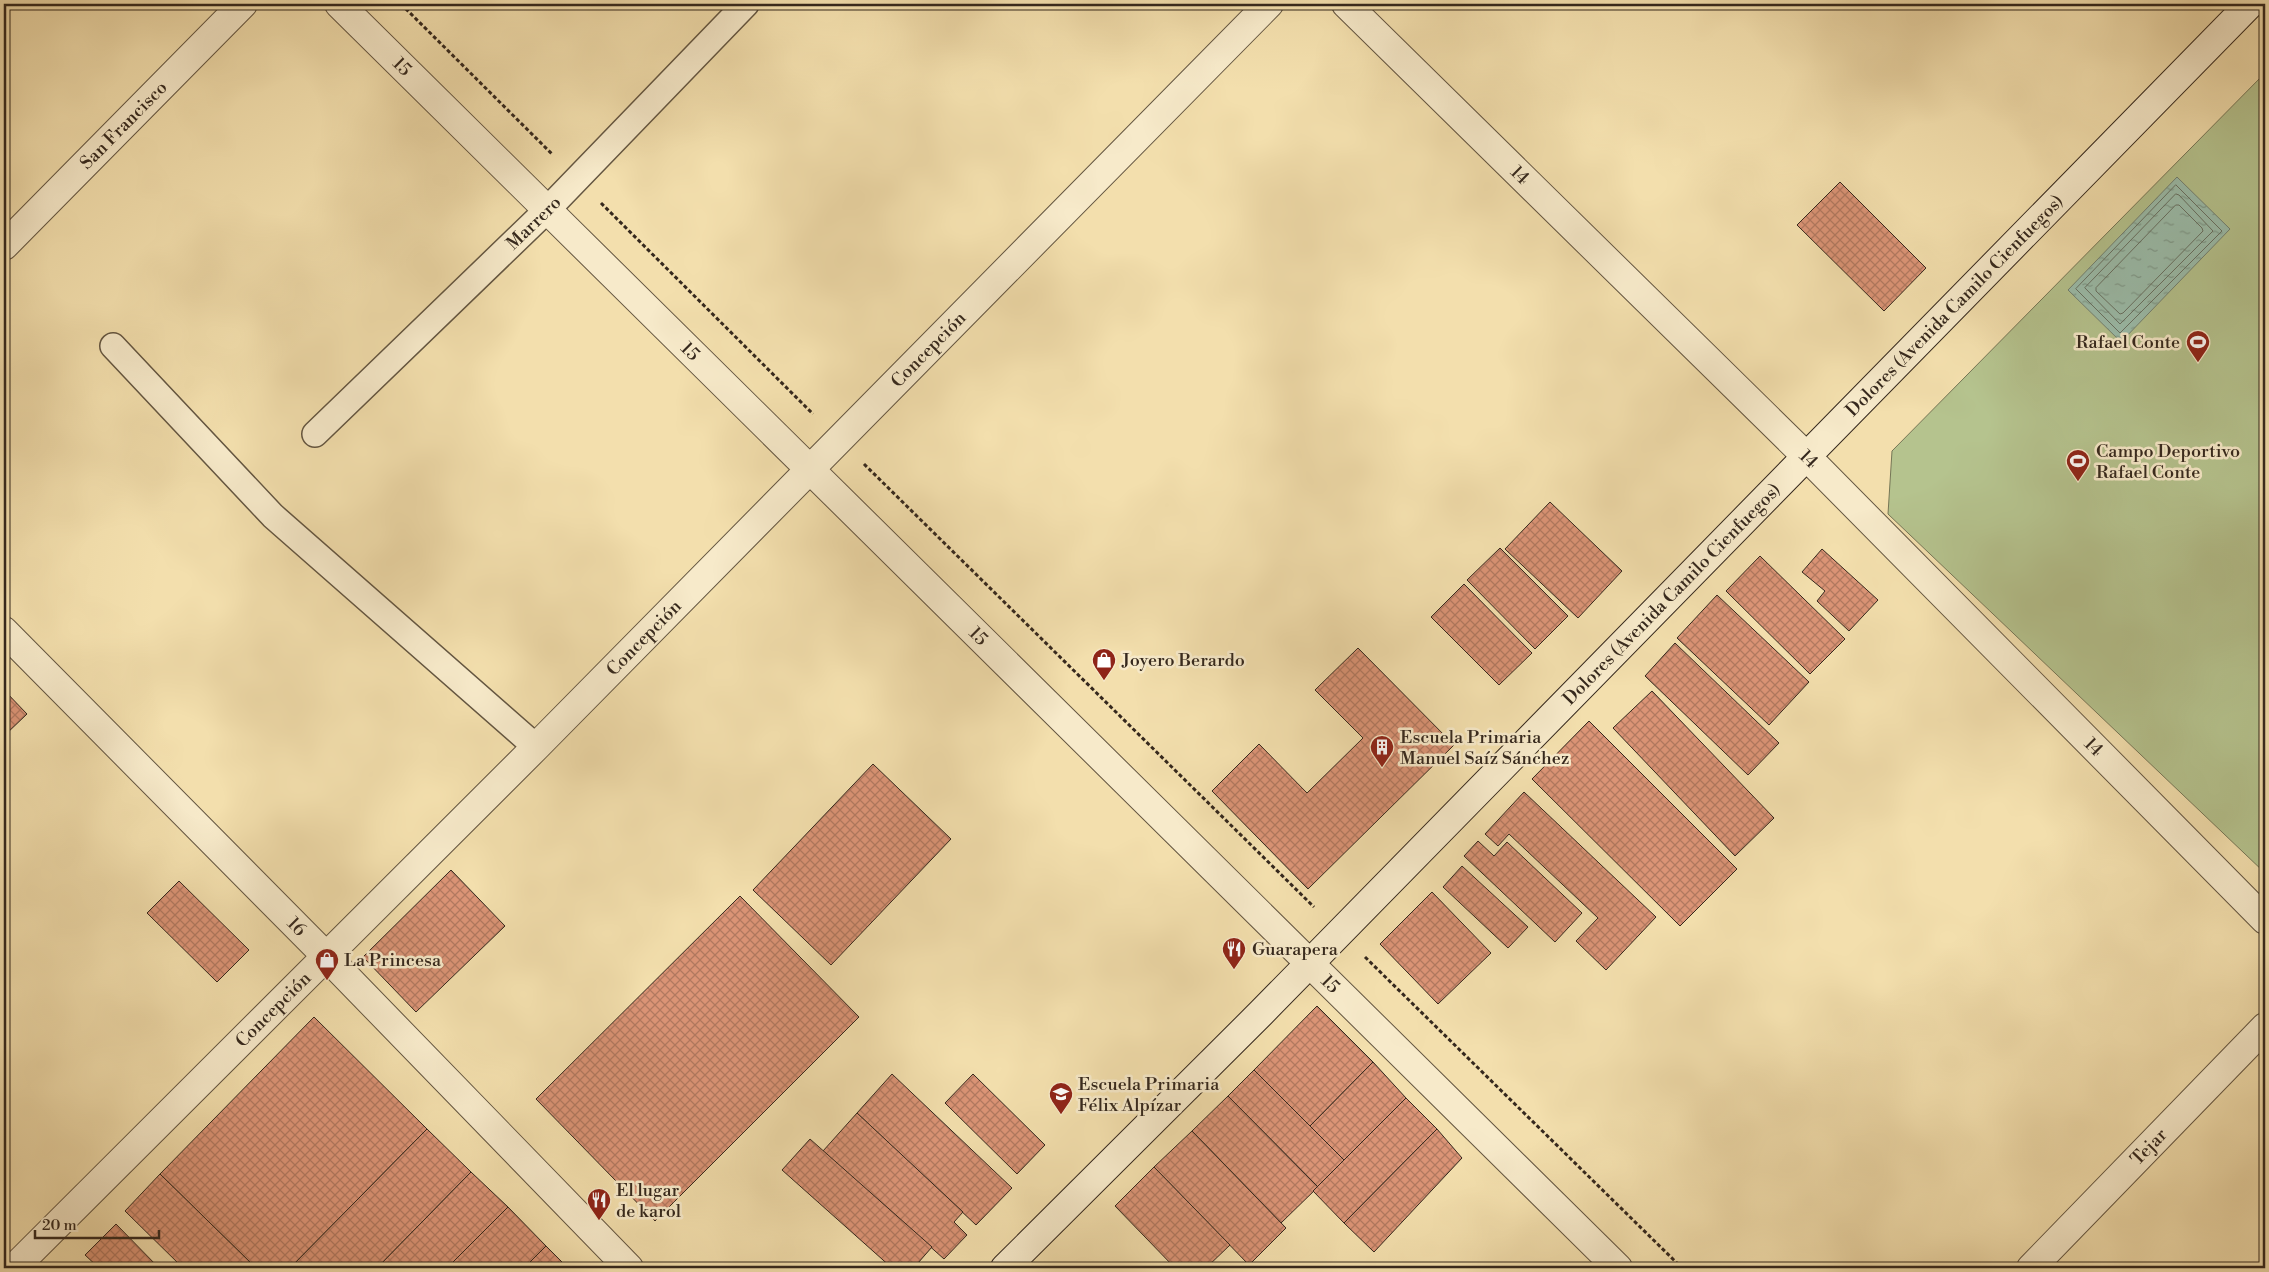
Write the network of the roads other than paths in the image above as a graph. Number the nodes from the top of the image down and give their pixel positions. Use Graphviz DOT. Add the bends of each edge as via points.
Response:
graph roads {
  1 [pos="243,4"];
  2 [pos="339,4"];
  3 [pos="746,4"];
  4 [pos="1269,4"];
  5 [pos="1346,4"];
  6 [pos="2250,4"];
  7 [pos="547,210"];
  8 [pos="4,246"];
  9 [pos="113,346"];
  10 [pos="315,434"];
  11 [pos="1807,457"];
  12 [pos="810,470"];
  13 [pos="4,631"];
  14 [pos="536,747"];
  15 [pos="2265,920"];
  16 [pos="326,956"];
  17 [pos="1310,963"];
  18 [pos="2265,1026"];
  19 [pos="14,1268"];
  20 [pos="628,1268"];
  21 [pos="1005,1268"];
  22 [pos="1618,1268"];
  23 [pos="2031,1268"];
  1 -- 8 [label="street, San Francisco"];
  2 -- 7 [label="street, 15"];
  3 -- 7 [label="lane, Marrero"];
  4 -- 12 [label="street, Concepción"];
  5 -- 11 [label="street, 14"];
  6 -- 11 [label="street, Dolores (Avenida Camilo Cienfuegos)"];
  7 -- 10 [label="lane, Marrero"];
  7 -- 12 [label="street, 15"];
  9 -- 14 [label="lane" via="274,516"];
  11 -- 15 [label="street, 14"];
  11 -- 17 [label="street, Dolores (Avenida Camilo Cienfuegos)"];
  12 -- 14 [label="street, Concepción"];
  12 -- 17 [label="street, 15"];
  13 -- 16 [label="street, 16"];
  14 -- 16 [label="street, Concepción"];
  16 -- 19 [label="street, Concepción"];
  16 -- 20 [label="street, 16"];
  17 -- 21 [label="street, Dolores (Avenida Camilo Cienfuegos)"];
  17 -- 22 [label="street, 15"];
  18 -- 23 [label="street, Tejar"];
}
